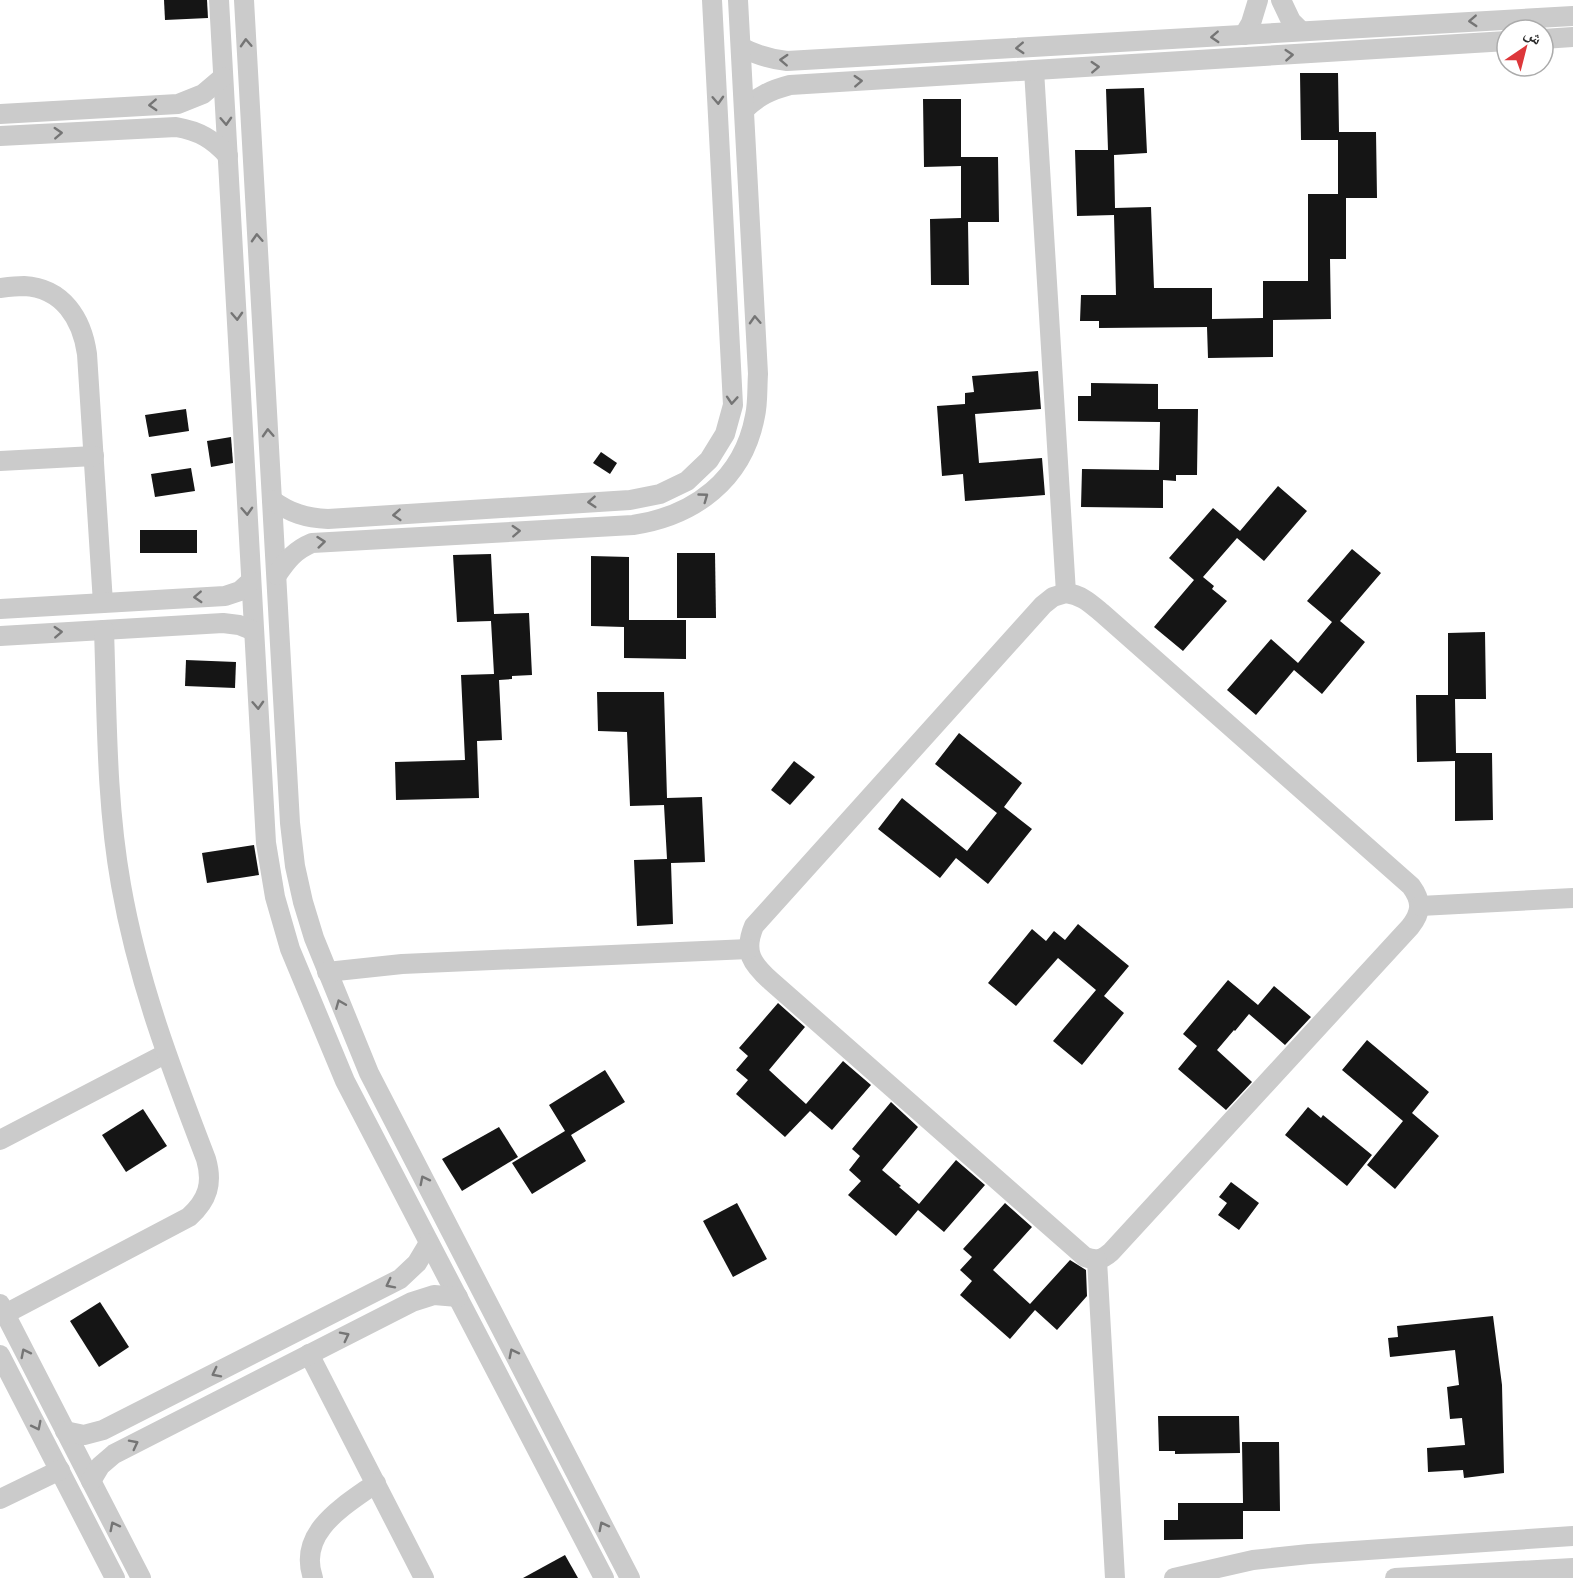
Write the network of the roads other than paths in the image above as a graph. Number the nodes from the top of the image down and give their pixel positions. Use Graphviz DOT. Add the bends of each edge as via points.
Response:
graph roads {
  1 [pos="219,0"];
  2 [pos="244,0"];
  3 [pos="712,0"];
  4 [pos="738,0"];
  5 [pos="1258,0"];
  6 [pos="1281,0"];
  7 [pos="1573,16"];
  8 [pos="1301,32"];
  9 [pos="1244,35"];
  10 [pos="1573,37"];
  11 [pos="1555,38"];
  12 [pos="1495,42"];
  13 [pos="741,55"];
  14 [pos="820,60"];
  15 [pos="716,65"];
  16 [pos="1034,70"];
  17 [pos="224,77"];
  18 [pos="822,83"];
  19 [pos="744,110"];
  20 [pos="0,114"];
  21 [pos="0,136"];
  22 [pos="228,156"];
  23 [pos="0,288"];
  24 [pos="94,456"];
  25 [pos="0,460"];
  26 [pos="272,500"];
  27 [pos="364,517"];
  28 [pos="367,539"];
  29 [pos="277,575"];
  30 [pos="251,580"];
  31 [pos="1066,593"];
  32 [pos="103,603"];
  33 [pos="0,609"];
  34 [pos="104,630"];
  35 [pos="254,631"];
  36 [pos="0,636"];
  37 [pos="1573,898"];
  38 [pos="1420,906"];
  39 [pos="749,949"];
  40 [pos="327,972"];
  41 [pos="165,1054"];
  42 [pos="0,1140"];
  43 [pos="429,1243"];
  44 [pos="1097,1260"];
  45 [pos="458,1297"];
  46 [pos="3,1309"];
  47 [pos="309,1354"];
  48 [pos="0,1355"];
  49 [pos="65,1431"];
  50 [pos="60,1470"];
  51 [pos="91,1481"];
  52 [pos="375,1483"];
  53 [pos="0,1498"];
  54 [pos="1573,1536"];
  55 [pos="1573,1568"];
  56 [pos="115,1578"];
  57 [pos="141,1578"];
  58 [pos="313,1578"];
  59 [pos="424,1578"];
  60 [pos="604,1578"];
  61 [pos="630,1578"];
  62 [pos="1115,1578"];
  63 [pos="1174,1578"];
  64 [pos="1395,1578"];
  1 -- 17 [label="street"];
  26 -- 2 [label="street, one-way"];
  3 -- 15 [label="street"];
  4 -- 13 [label="street"];
  5 -- 9 [label="street"];
  6 -- 8 [label="street"];
  7 -- 8 [label="street, one-way"];
  8 -- 9 [label="street"];
  9 -- 14 [label="street, one-way"];
  10 -- 11 [label="street"];
  16 -- 12 [label="street, one-way"];
  14 -- 13 [label="street, one-way" via="787,61"];
  13 -- 15 [label="street"];
  13 -- 19 [label="street"];
  14 -- 18 [label="street"];
  15 -- 27 [label="street, one-way" via="733,405 725,434 709,460 687,481 660,494 630,500"];
  18 -- 16 [label="street, one-way"];
  16 -- 31 [label="street"];
  17 -- 20 [label="street, one-way" via="203,94 178,104"];
  17 -- 22 [label="street, one-way"];
  18 -- 19 [label="street" via="773,90"];
  28 -- 19 [label="street, one-way" via="657,521 680,513 727,477 746,446 756,416"];
  21 -- 22 [label="street, one-way" via="176,127 206,135"];
  22 -- 30 [label="street, one-way"];
  23 -- 24 [label="street" via="26,286 45,291 76,316 87,354"];
  24 -- 25 [label="street"];
  24 -- 32 [label="street"];
  26 -- 27 [label="street" via="297,515 313,518"];
  26 -- 29 [label="street"];
  27 -- 28 [label="street"];
  29 -- 28 [label="street, one-way" via="287,559 312,543"];
  29 -- 40 [label="street" via="295,866"];
  30 -- 32 [label="street, one-way" via="240,591 225,596"];
  30 -- 35 [label="street"];
  31 -- 38 [label="street" via="1087,600 1411,886"];
  31 -- 39 [label="street" via="1043,605 754,926"];
  32 -- 33 [label="street"];
  34 -- 35 [label="street" via="231,623"];
  36 -- 34 [label="street, one-way"];
  34 -- 41 [label="street" via="111,797 121,884 139,970"];
  35 -- 43 [label="street, one-way" via="266,843 275,897 290,949 345,1081"];
  37 -- 38 [label="street"];
  38 -- 44 [label="street" via="1418,918 1403,935 1111,1252"];
  39 -- 40 [label="street" via="402,964"];
  39 -- 44 [label="street" via="754,964 765,976 1085,1257"];
  61 -- 40 [label="street, one-way" via="369,1073"];
  41 -- 42 [label="street"];
  41 -- 46 [label="street" via="210,1172 206,1197 189,1217"];
  43 -- 45 [label="street"];
  43 -- 49 [label="street, one-way" via="417,1263 400,1279 103,1430 84,1434"];
  44 -- 62 [label="street"];
  47 -- 45 [label="street, one-way" via="423,1298"];
  45 -- 60 [label="street"];
  49 -- 46 [label="street, one-way"];
  51 -- 47 [label="street, one-way" via="114,1454"];
  47 -- 52 [label="street"];
  48 -- 50 [label="street, one-way"];
  49 -- 51 [label="street"];
  50 -- 53 [label="street"];
  50 -- 56 [label="street"];
  57 -- 51 [label="street, one-way"];
  52 -- 58 [label="street" via="319,1528 311,1548"];
  52 -- 59 [label="street"];
  54 -- 63 [label="street" via="1309,1554 1253,1560"];
  55 -- 64 [label="street"];
}
